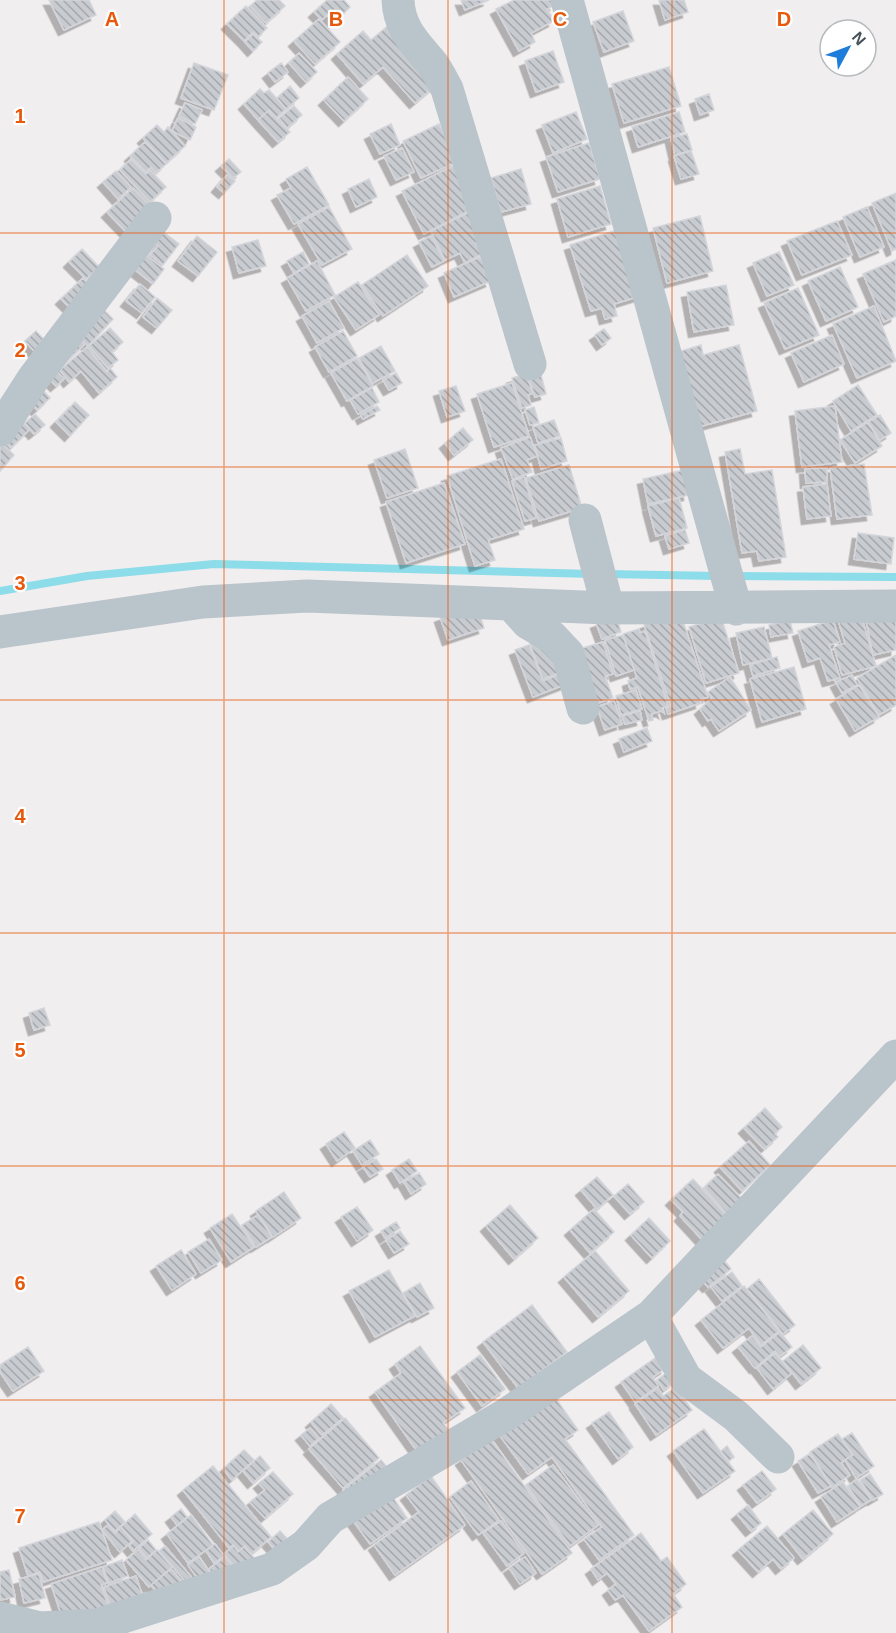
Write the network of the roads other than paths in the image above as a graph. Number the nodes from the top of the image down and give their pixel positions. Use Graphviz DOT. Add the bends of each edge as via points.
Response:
graph roads {
  1 [pos="398,0"];
  2 [pos="567,0"];
  3 [pos="155,218"];
  4 [pos="530,364"];
  5 [pos="0,430"];
  6 [pos="585,520"];
  7 [pos="511,604"];
  8 [pos="896,606"];
  9 [pos="609,608"];
  10 [pos="736,609"];
  11 [pos="0,633"];
  12 [pos="583,708"];
  13 [pos="896,1056"];
  14 [pos="651,1316"];
  15 [pos="778,1457"];
  16 [pos="0,1618"];
  1 -- 4 [label="street" via="400,20 447,90"];
  2 -- 10 [label="street"];
  3 -- 5 [label="street" via="33,379"];
  6 -- 9 [label="street"];
  7 -- 9 [label="street"];
  7 -- 11 [label="street" via="295,596 203,602"];
  7 -- 12 [label="street" via="568,654"];
  8 -- 10 [label="street"];
  9 -- 10 [label="street"];
  13 -- 14 [label="street"];
  14 -- 15 [label="street" via="686,1379 736,1416"];
  14 -- 16 [label="street" via="507,1414 330,1518 306,1545 272,1569 98,1625 40,1628"];
}
